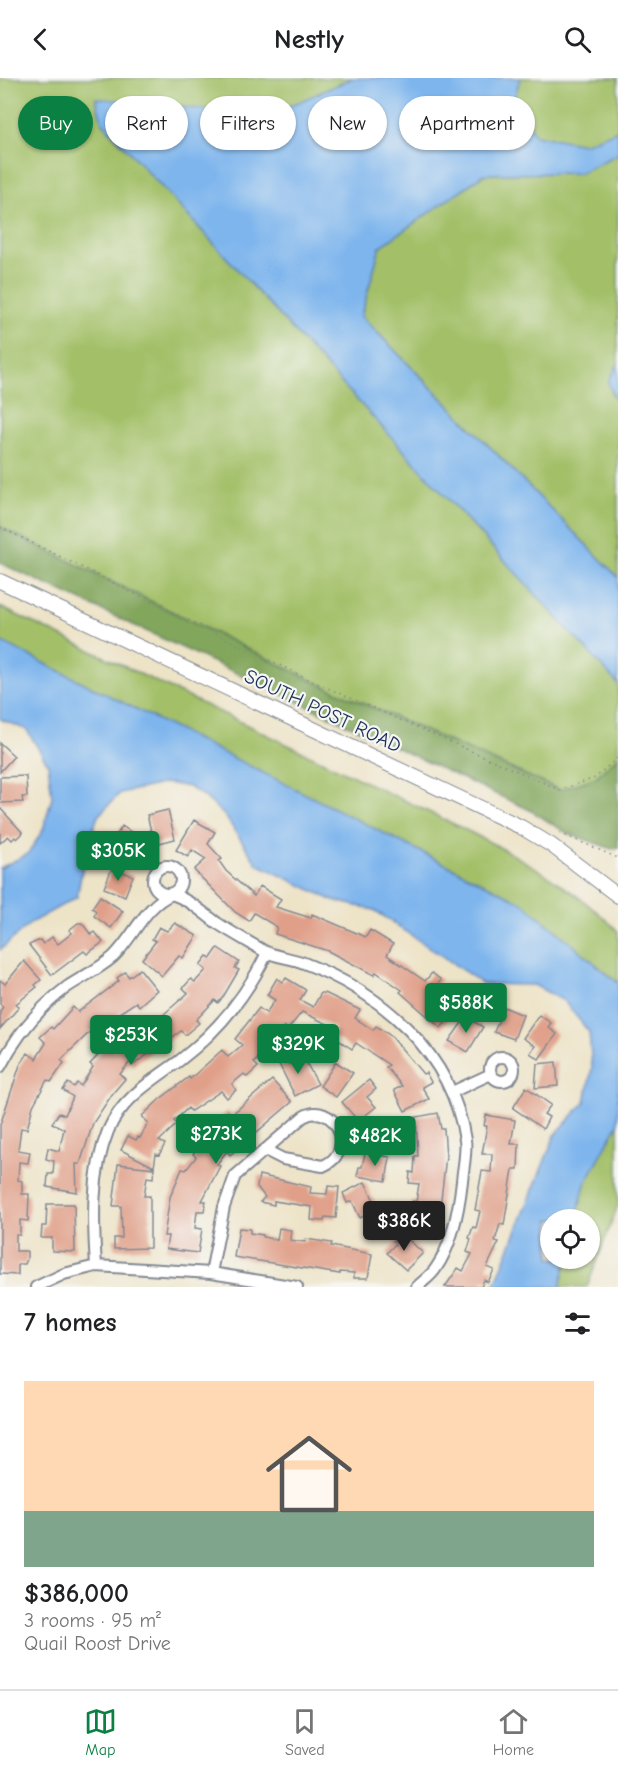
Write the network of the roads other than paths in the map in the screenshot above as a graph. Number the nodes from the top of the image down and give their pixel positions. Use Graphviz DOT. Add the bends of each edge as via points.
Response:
graph roads {
  1 [pos="0,581"];
  2 [pos="618,896"];
  3 [pos="267,952"];
  4 [pos="0,1067"];
  5 [pos="491,1074"];
  6 [pos="452,1092"];
  7 [pos="266,1150"];
  8 [pos="96,1266"];
  9 [pos="211,1273"];
  10 [pos="36,1287"];
  11 [pos="297,1287"];
  12 [pos="417,1287"];
  1 -- 2 [label="street, SOUTH POST ROAD" via="521,827"];
  3 -- 4 [label="street" via="192,902 172,894 156,904 113,957 37,1013 10,1047"];
  3 -- 6 [label="street" via="303,962 351,986 388,1011 426,1046"];
  3 -- 8 [label="street" via="237,1004 213,1031 149,1080 109,1129 96,1175"];
  5 -- 6 [label="street"];
  6 -- 12 [label="street" via="465,1142 460,1196 450,1237 436,1268"];
  7 -- 7 [label="street" via="303,1117 315,1112 336,1125 342,1142 338,1154 323,1166 283,1159"];
  7 -- 9 [label="street" via="235,1176 224,1207"];
  8 -- 9 [label="street"];
  8 -- 10 [label="street" via="64,1274"];
  9 -- 11 [label="street"];
}
